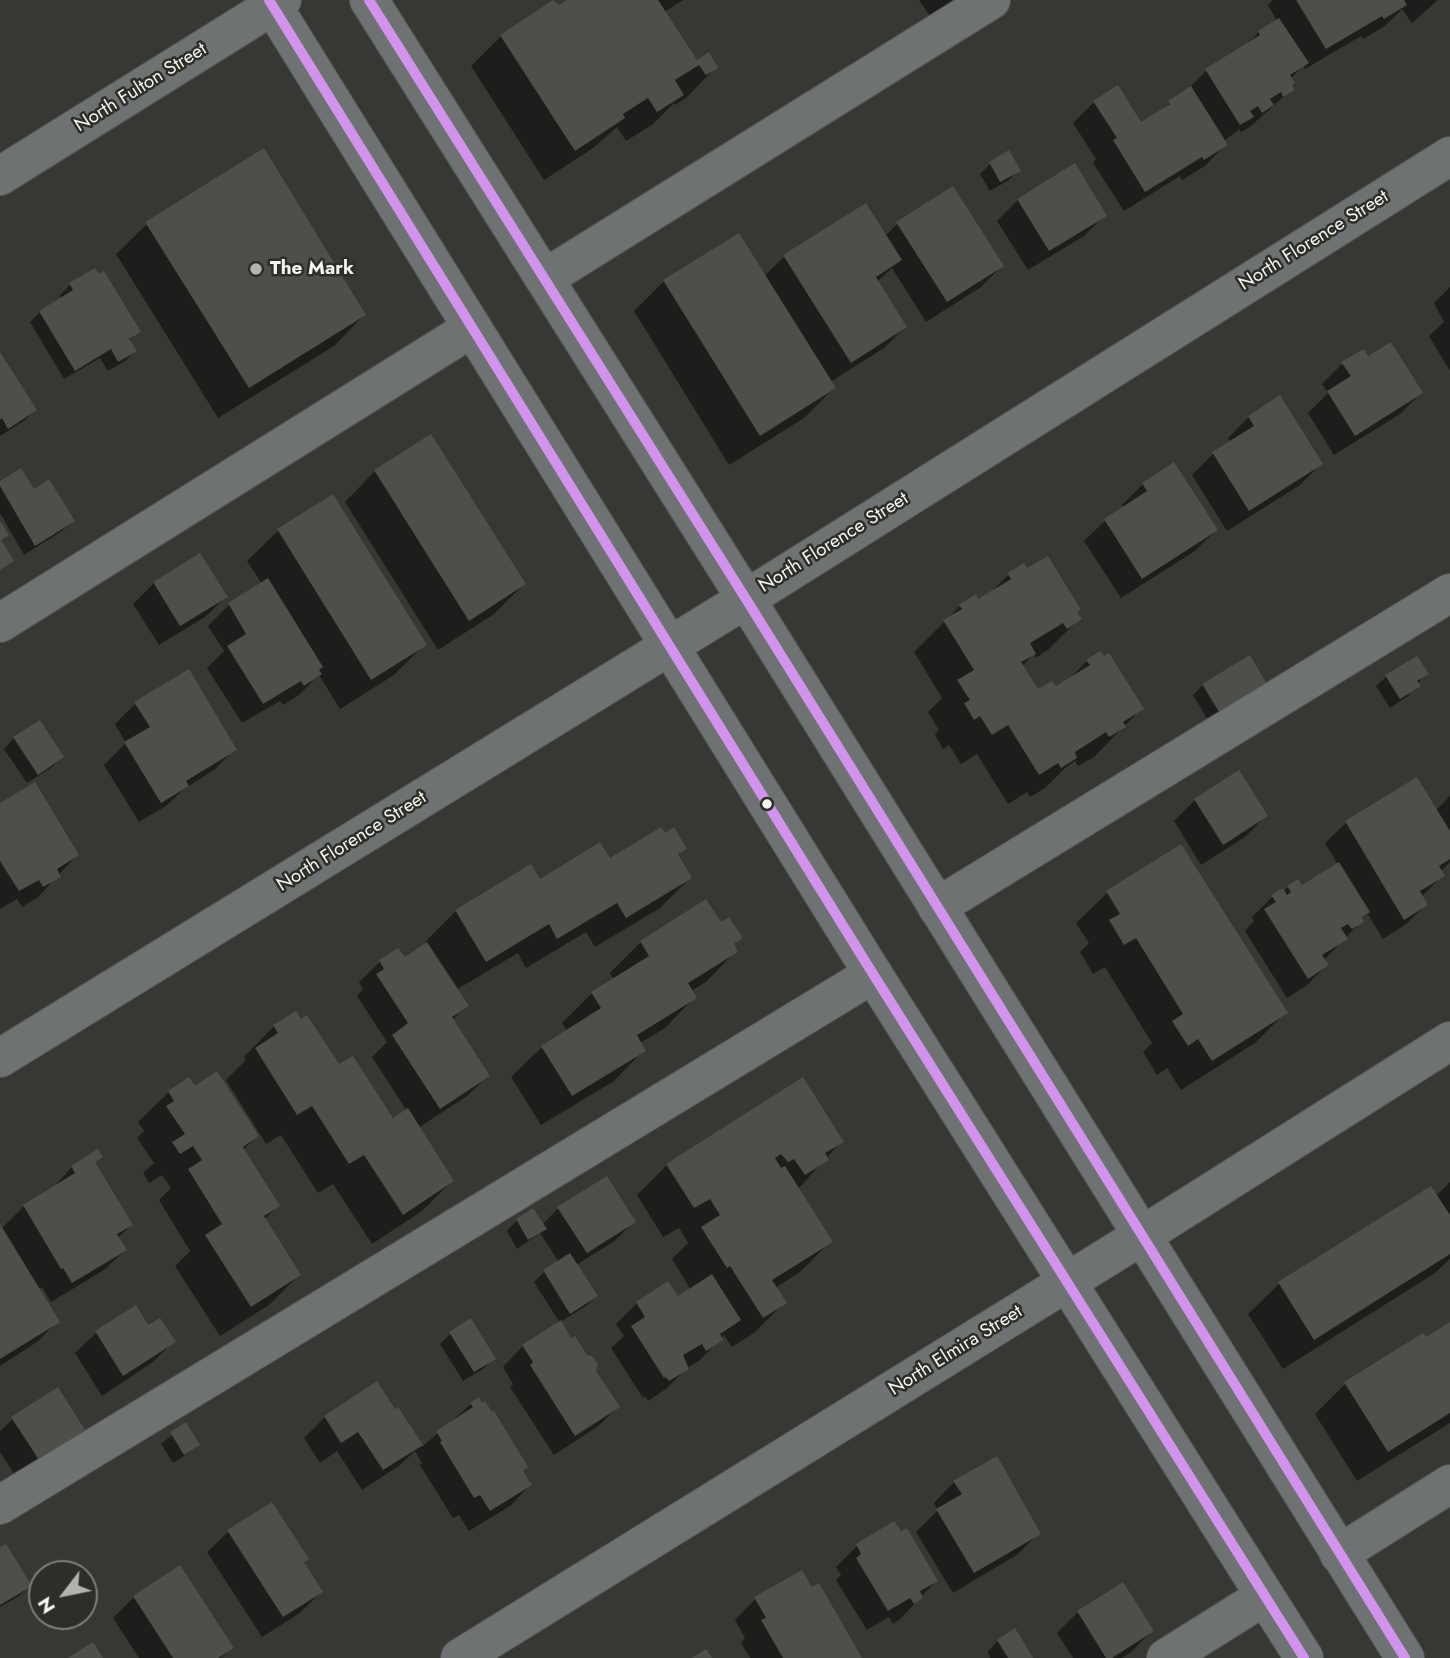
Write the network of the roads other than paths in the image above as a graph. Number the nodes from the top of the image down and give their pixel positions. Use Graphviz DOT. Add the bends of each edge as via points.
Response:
graph roads {
  1 [pos="369,0"];
  2 [pos="991,0"];
  3 [pos="275,2"];
  4 [pos="1450,156"];
  5 [pos="0,176"];
  6 [pos="545,278"];
  7 [pos="472,328"];
  8 [pos="1450,593"];
  9 [pos="746,599"];
  10 [pos="0,623"];
  11 [pos="670,645"];
  12 [pos="937,907"];
  13 [pos="873,974"];
  14 [pos="1450,1041"];
  15 [pos="0,1058"];
  16 [pos="1143,1235"];
  17 [pos="1067,1282"];
  18 [pos="1450,1484"];
  19 [pos="0,1505"];
  20 [pos="1339,1553"];
  21 [pos="1265,1596"];
  22 [pos="460,1658"];
  23 [pos="1166,1658"];
  24 [pos="1304,1658"];
  25 [pos="1405,1658"];
  1 -- 6 [label="main road"];
  2 -- 6 [label="main road"];
  3 -- 5 [label="main road, North Fulton Street"];
  3 -- 7 [label="main road"];
  4 -- 9 [label="main road, North Florence Street"];
  6 -- 9 [label="main road"];
  7 -- 10 [label="main road"];
  7 -- 11 [label="main road"];
  8 -- 12 [label="main road"];
  9 -- 11 [label="main road, North Florence Street"];
  9 -- 12 [label="main road"];
  11 -- 13 [label="main road"];
  11 -- 15 [label="main road, North Florence Street"];
  12 -- 16 [label="main road"];
  13 -- 17 [label="main road"];
  13 -- 19 [label="main road"];
  14 -- 16 [label="main road, North Elmira Street"];
  16 -- 17 [label="main road, North Elmira Street"];
  16 -- 20 [label="main road"];
  17 -- 21 [label="main road"];
  17 -- 22 [label="main road, North Elmira Street"];
  18 -- 20 [label="main road"];
  20 -- 25 [label="main road"];
  21 -- 23 [label="main road"];
  21 -- 24 [label="main road"];
}
